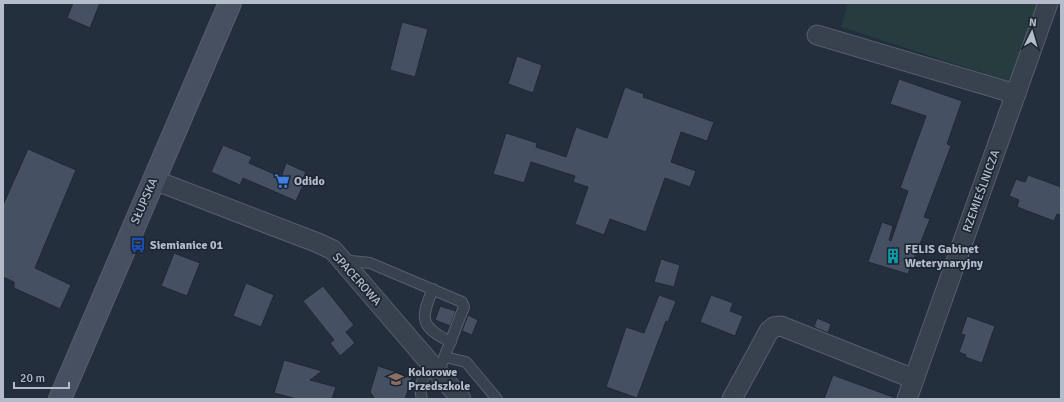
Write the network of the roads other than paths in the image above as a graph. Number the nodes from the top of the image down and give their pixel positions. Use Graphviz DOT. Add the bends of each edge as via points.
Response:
graph roads {
  1 [pos="230,3"];
  2 [pos="1048,3"];
  3 [pos="817,35"];
  4 [pos="1016,94"];
  5 [pos="154,180"];
  6 [pos="342,260"];
  7 [pos="433,289"];
  8 [pos="451,342"];
  9 [pos="438,365"];
  10 [pos="914,378"];
  11 [pos="60,399"];
  12 [pos="422,399"];
  13 [pos="460,399"];
  14 [pos="497,399"];
  15 [pos="732,399"];
  16 [pos="907,399"];
  1 -- 5 [label="main road, SŁUPSKA"];
  2 -- 4 [label="street, RZEMIEŚLNICZA"];
  3 -- 4 [label="street"];
  4 -- 10 [label="street, RZEMIEŚLNICZA"];
  5 -- 6 [label="street, SPACEROWA" via="318,243 333,250"];
  5 -- 11 [label="main road, SŁUPSKA"];
  6 -- 7 [label="lane" via="370,263"];
  6 -- 9 [label="street, SPACEROWA"];
  7 -- 8 [label="lane" via="425,307 425,320 433,333"];
  7 -- 8 [label="lane" via="462,302 464,307"];
  8 -- 9 [label="lane"];
  9 -- 12 [label="lane" via="425,373 422,380"];
  9 -- 13 [label="street, SPACEROWA"];
  9 -- 14 [label="lane" via="466,362"];
  10 -- 15 [label="street" via="781,326 769,331"];
  10 -- 16 [label="street, RZEMIEŚLNICZA"];
}
